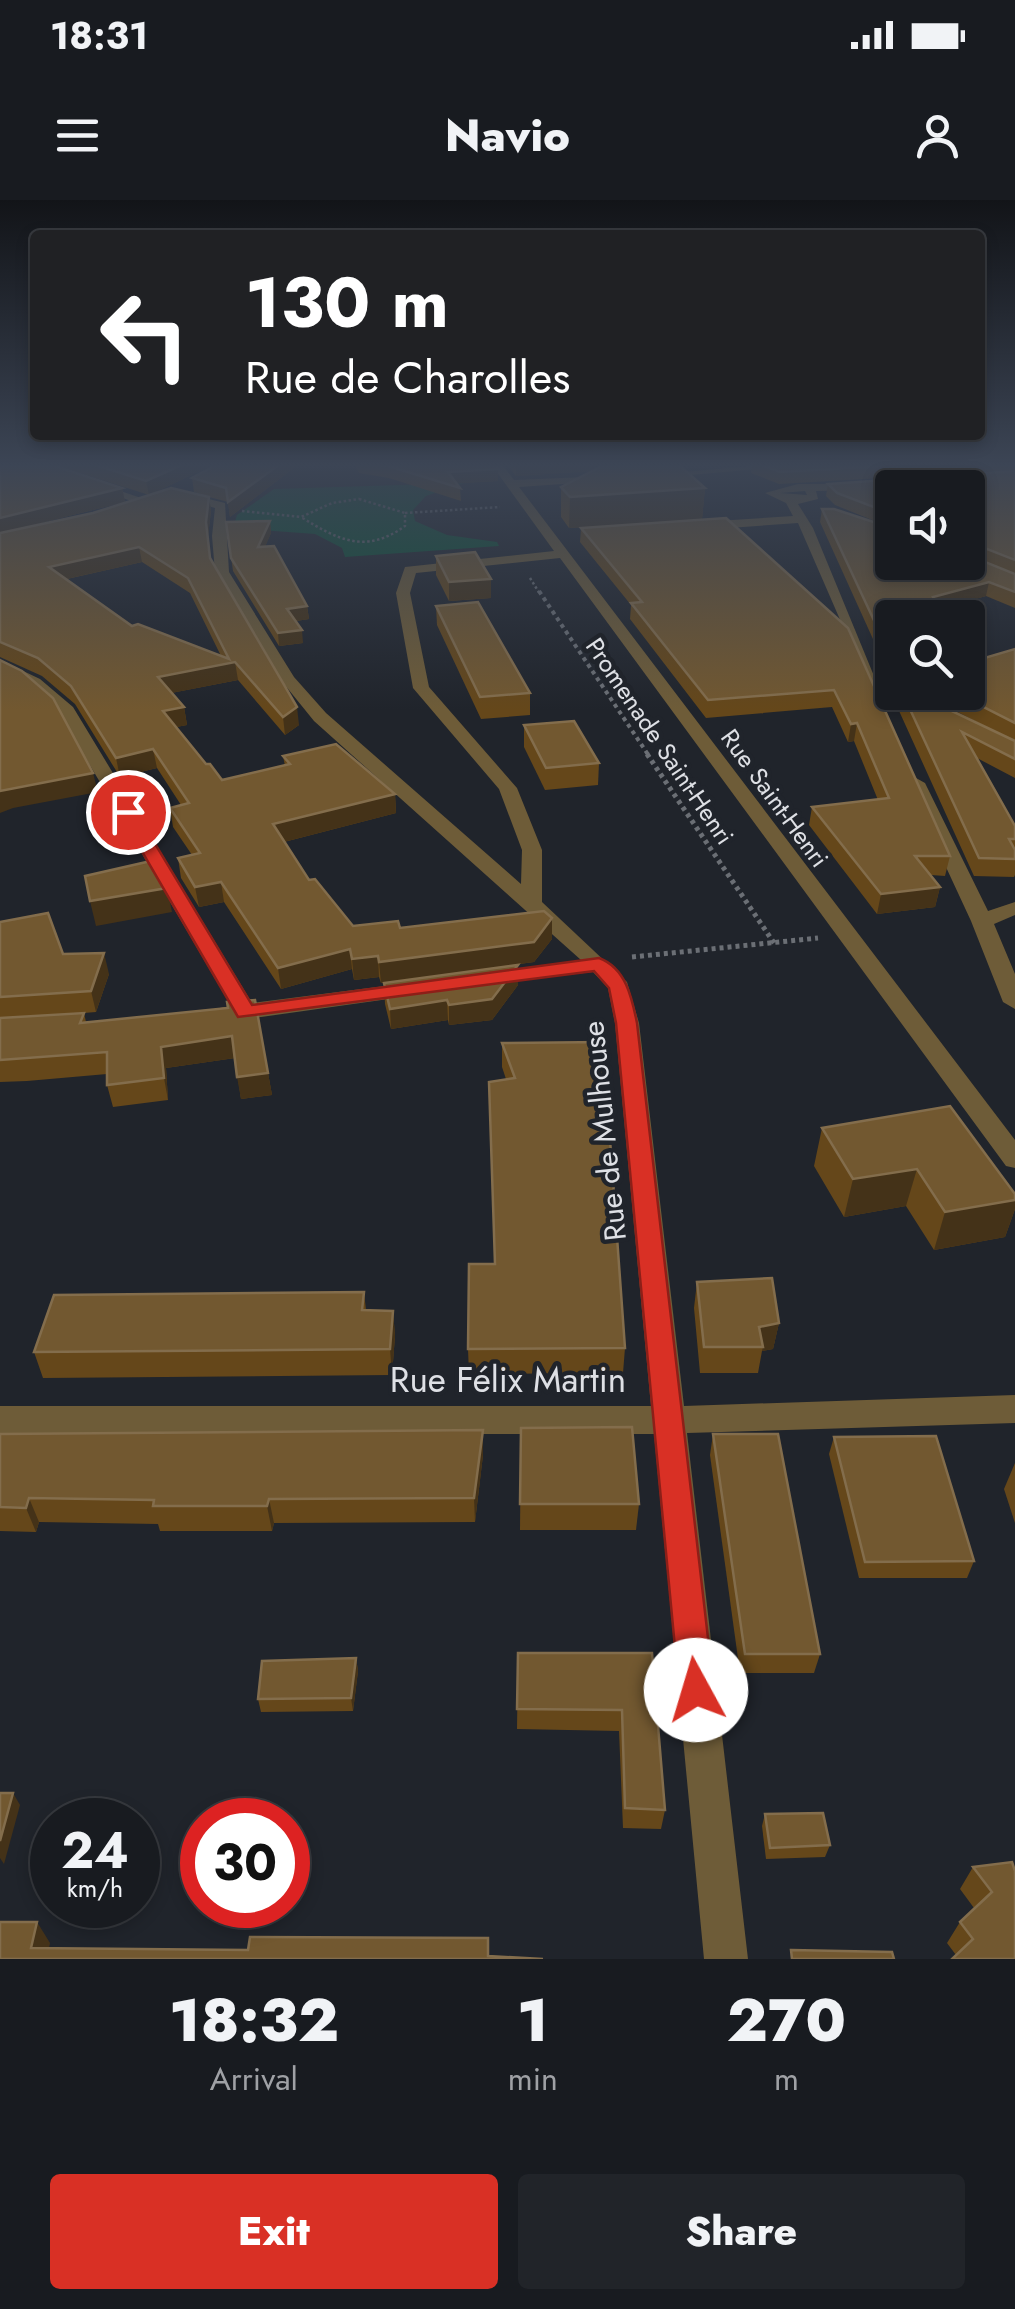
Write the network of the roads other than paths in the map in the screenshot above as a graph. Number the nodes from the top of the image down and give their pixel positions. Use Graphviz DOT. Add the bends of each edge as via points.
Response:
graph roads {
  1 [pos="219,546"];
  2 [pos="564,546"];
  3 [pos="569,546"];
  4 [pos="812,546"];
  5 [pos="0,665"];
  6 [pos="871,680"];
  7 [pos="875,682"];
  8 [pos="885,712"];
  9 [pos="906,760"];
  10 [pos="531,906"];
  11 [pos="1015,908"];
  12 [pos="982,921"];
  13 [pos="596,963"];
  14 [pos="1014,998"];
  15 [pos="246,1012"];
  16 [pos="206,1016"];
  17 [pos="1015,1160"];
  18 [pos="1015,1409"];
  19 [pos="0,1420"];
  20 [pos="666,1420"];
  21 [pos="726,1959"];
  1 -- 10 [label="street, Rue de Mulhouse" via="222,572 288,678 320,716"];
  2 -- 10 [label="street" via="410,570 403,593 420,688 508,788 532,850"];
  3 -- 17 [label="street, Rue Saint-Henri" via="844,936"];
  4 -- 6 [label="street"];
  5 -- 15 [label="street" via="34,682 67,711"];
  6 -- 7 [label="street"];
  6 -- 8 [label="street"];
  9 -- 12 [label="street"];
  10 -- 13 [label="street, Rue de Mulhouse"];
  11 -- 12 [label="street"];
  12 -- 14 [label="street"];
  13 -- 15 [label="street"];
  13 -- 20 [label="street, Rue de Mulhouse" via="619,987 626,1023"];
  15 -- 16 [label="street"];
  18 -- 20 [label="street, Rue Félix Martin"];
  19 -- 20 [label="street, Rue Félix Martin"];
  20 -- 21 [label="street, Rue de Mulhouse"];
}
